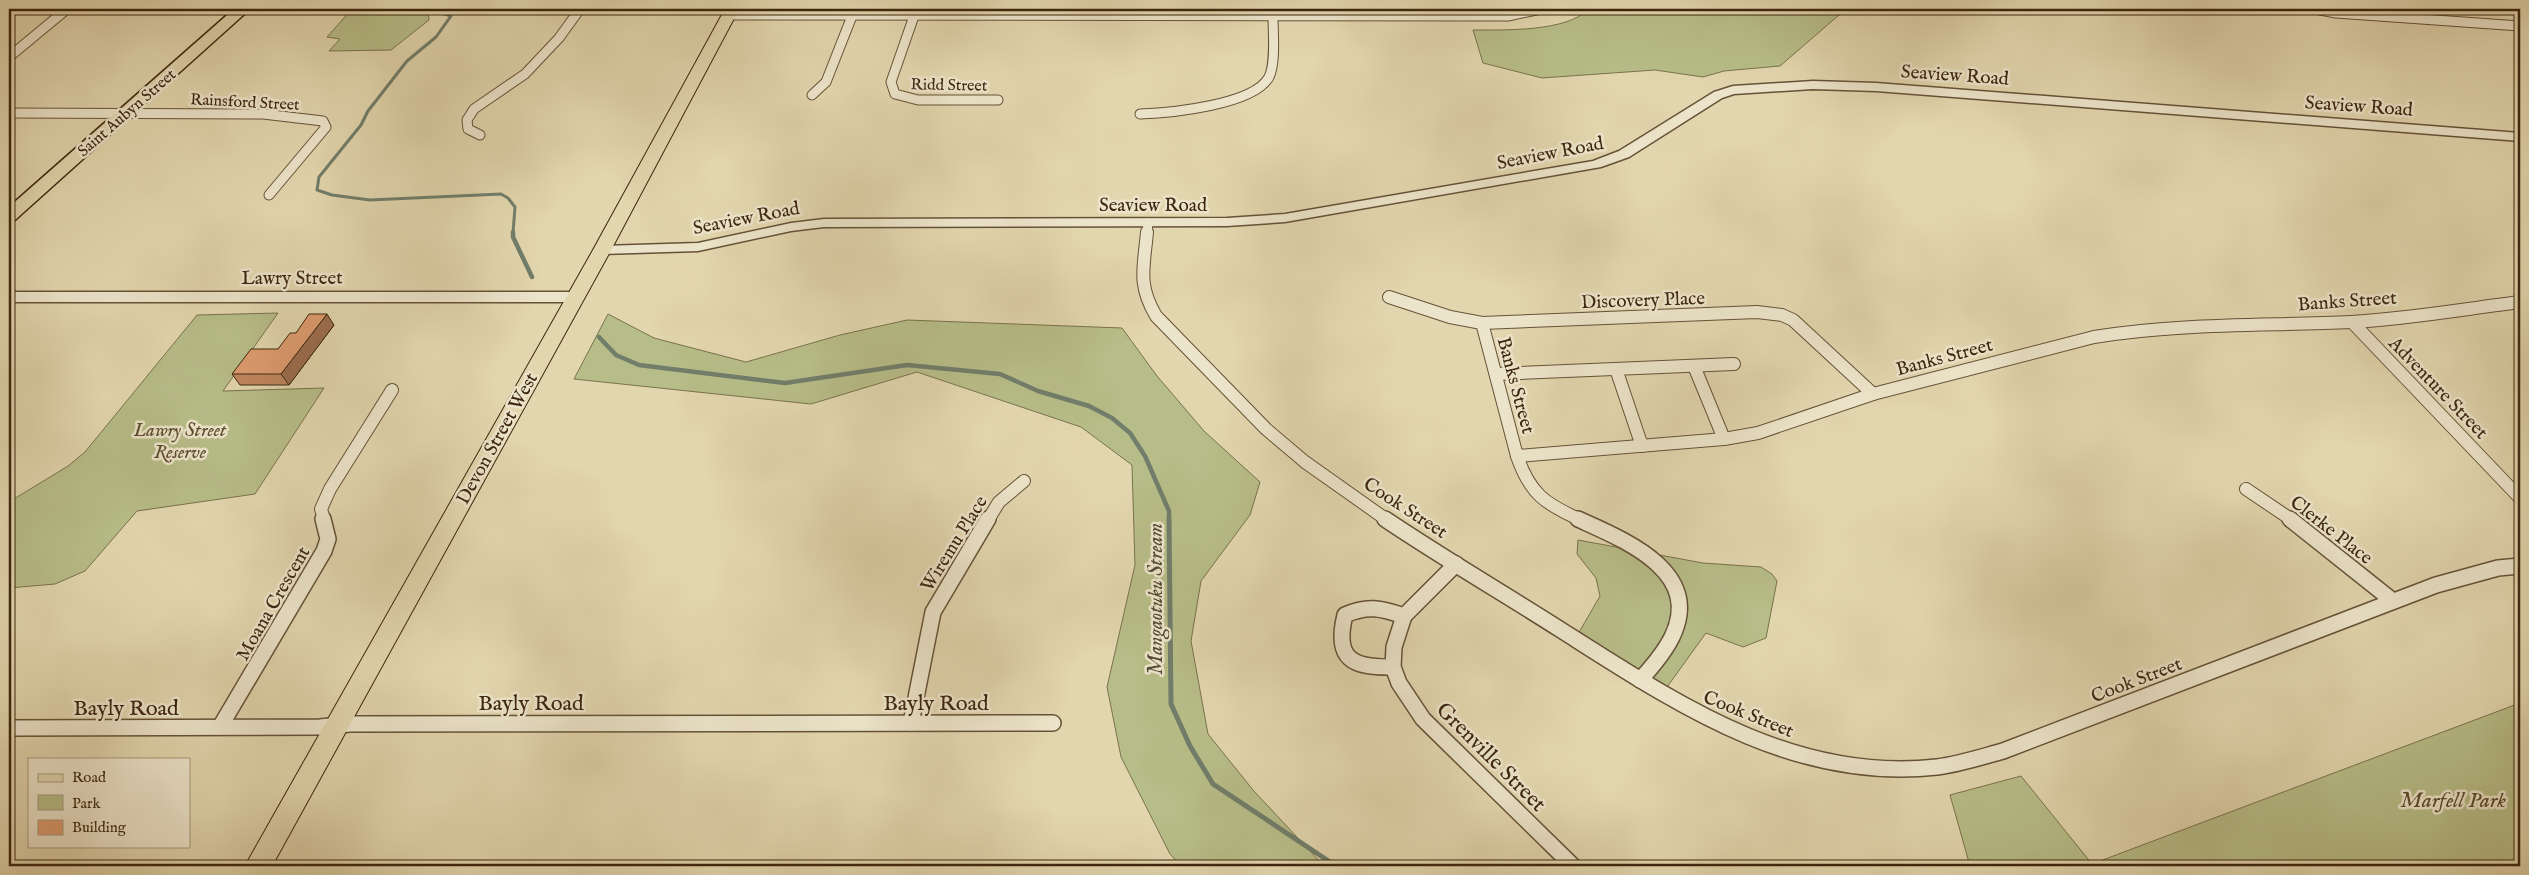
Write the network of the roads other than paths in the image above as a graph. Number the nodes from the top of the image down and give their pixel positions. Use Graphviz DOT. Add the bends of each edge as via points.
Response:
graph roads {
  1 [pos="67,9"];
  2 [pos="243,9"];
  3 [pos="580,9"];
  4 [pos="1541,9"];
  5 [pos="2315,9"];
  6 [pos="730,12"];
  7 [pos="1155,12"];
  8 [pos="852,16"];
  9 [pos="914,16"];
  10 [pos="1273,16"];
  11 [pos="2520,26"];
  12 [pos="9,57"];
  13 [pos="812,94"];
  14 [pos="998,100"];
  15 [pos="9,113"];
  16 [pos="126,113"];
  17 [pos="1140,114"];
  18 [pos="480,136"];
  19 [pos="2520,137"];
  20 [pos="269,196"];
  21 [pos="9,216"];
  22 [pos="1148,222"];
  23 [pos="602,250"];
  24 [pos="9,297"];
  25 [pos="575,297"];
  26 [pos="1389,297"];
  27 [pos="2520,302"];
  28 [pos="2352,322"];
  29 [pos="1482,324"];
  30 [pos="1734,364"];
  31 [pos="1694,366"];
  32 [pos="1616,369"];
  33 [pos="1496,374"];
  34 [pos="392,390"];
  35 [pos="1873,394"];
  36 [pos="1724,439"];
  37 [pos="1642,446"];
  38 [pos="1517,456"];
  39 [pos="1024,481"];
  40 [pos="2246,489"];
  41 [pos="2520,498"];
  42 [pos="1456,564"];
  43 [pos="2520,566"];
  44 [pos="2392,601"];
  45 [pos="1404,616"];
  46 [pos="1393,667"];
  47 [pos="1640,680"];
  48 [pos="911,723"];
  49 [pos="1053,723"];
  50 [pos="336,724"];
  51 [pos="220,727"];
  52 [pos="9,728"];
  53 [pos="258,866"];
  54 [pos="1574,866"];
  1 -- 12 [label="street"];
  2 -- 16 [label="highway, Saint Aubyn Street"];
  3 -- 18 [label="street" via="559,38 525,74 474,109 467,120 468,129"];
  4 -- 10 [label="street" via="1508,16"];
  5 -- 11 [label="street"];
  6 -- 8 [label="street"];
  6 -- 23 [label="main road, Devon Street West"];
  7 -- 9 [label="street"];
  7 -- 10 [label="street"];
  8 -- 9 [label="street"];
  8 -- 13 [label="street" via="826,82"];
  9 -- 14 [label="street, Ridd Street" via="891,82 893,93 914,100"];
  10 -- 17 [label="street" via="1270,77 1258,90 1243,98 1163,113"];
  15 -- 16 [label="street, Rainsford Street"];
  16 -- 20 [label="street, Rainsford Street" via="263,114 323,121 326,127"];
  16 -- 21 [label="highway, Saint Aubyn Street"];
  19 -- 22 [label="street, Seaview Road" via="1876,87 1829,85 1734,90 1718,95 1628,152 1596,164 1285,218"];
  22 -- 23 [label="street, Seaview Road" via="806,224 698,247"];
  22 -- 42 [label="street, Cook Street" via="1142,285 1156,316 1263,426 1303,461"];
  23 -- 25 [label="main road, Devon Street West"];
  24 -- 25 [label="street, Lawry Street"];
  25 -- 50 [label="main road, Devon Street West"];
  26 -- 29 [label="street, Discovery Place"];
  27 -- 28 [label="street, Banks Street"];
  28 -- 35 [label="street, Banks Street" via="2200,324 2128,330"];
  28 -- 41 [label="street, Adventure Street"];
  29 -- 33 [label="street, Banks Street"];
  29 -- 35 [label="street, Discovery Place" via="1757,312 1782,315 1804,329"];
  30 -- 31 [label="street"];
  31 -- 32 [label="street"];
  31 -- 36 [label="street"];
  32 -- 33 [label="street"];
  32 -- 37 [label="street"];
  33 -- 38 [label="street, Banks Street"];
  34 -- 51 [label="street, Moana Crescent" via="330,489 321,510 328,539 324,552"];
  35 -- 36 [label="street, Banks Street" via="1758,433"];
  36 -- 37 [label="street, Banks Street"];
  37 -- 38 [label="street, Banks Street"];
  38 -- 47 [label="street" via="1526,479 1545,501 1641,550 1659,564 1670,580 1678,597 1680,622 1671,642"];
  39 -- 48 [label="street, Wiremu Place" via="999,502 933,612"];
  40 -- 44 [label="street, Clerke Place" via="2308,531"];
  42 -- 45 [label="street, Grenville Street"];
  42 -- 47 [label="street, Cook Street"];
  43 -- 44 [label="street, Cook Street" via="2498,568"];
  44 -- 47 [label="street, Cook Street" via="2003,751 1955,764 1913,768 1865,766 1811,757 1720,727"];
  45 -- 46 [label="street, Grenville Street" via="1395,639"];
  45 -- 46 [label="street" via="1381,607 1364,606 1345,615 1339,633 1341,649 1348,659 1370,668"];
  46 -- 54 [label="street, Grenville Street" via="1408,699 1423,719"];
  48 -- 49 [label="street, Bayly Road"];
  48 -- 50 [label="street, Bayly Road"];
  50 -- 51 [label="street, Bayly Road"];
  50 -- 53 [label="main road, Devon Street West"];
  51 -- 52 [label="street, Bayly Road"];
}
